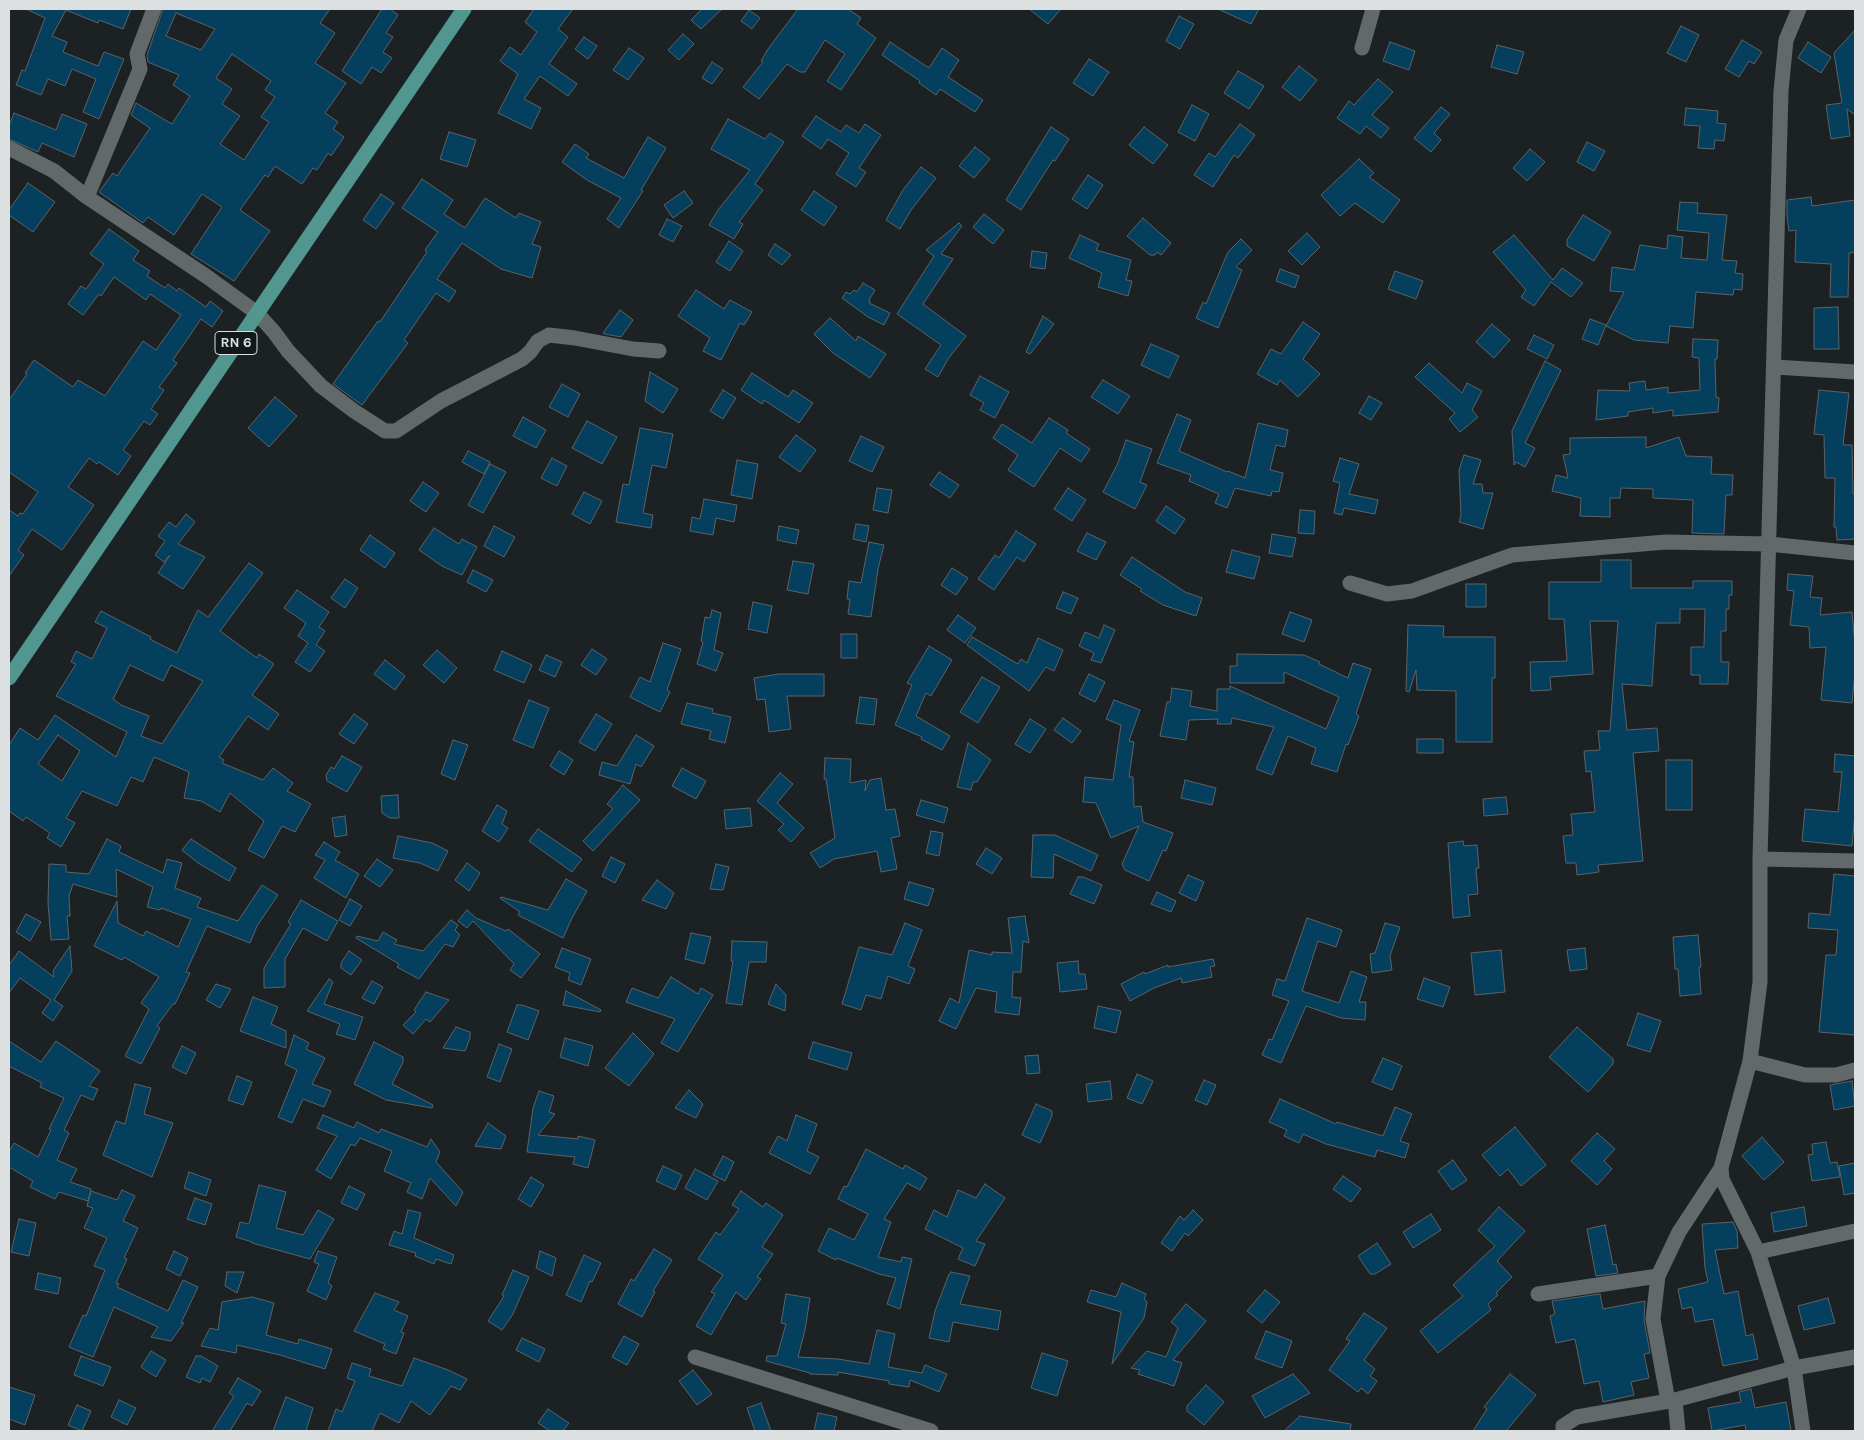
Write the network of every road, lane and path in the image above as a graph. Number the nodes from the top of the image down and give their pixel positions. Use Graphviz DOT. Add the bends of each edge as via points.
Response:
graph roads {
  1 [pos="154,9"];
  2 [pos="464,9"];
  3 [pos="1373,9"];
  4 [pos="1799,9"];
  5 [pos="1362,48"];
  6 [pos="9,148"];
  7 [pos="87,197"];
  8 [pos="256,313"];
  9 [pos="659,351"];
  10 [pos="1774,367"];
  11 [pos="1855,372"];
  12 [pos="1769,544"];
  13 [pos="1855,553"];
  14 [pos="1350,583"];
  15 [pos="9,678"];
  16 [pos="1760,859"];
  17 [pos="1855,861"];
  18 [pos="1750,1060"];
  19 [pos="1855,1070"];
  20 [pos="1721,1168"];
  21 [pos="1855,1231"];
  22 [pos="1758,1252"];
  23 [pos="1658,1276"];
  24 [pos="1538,1294"];
  25 [pos="695,1357"];
  26 [pos="1855,1357"];
  27 [pos="1794,1368"];
  28 [pos="1671,1401"];
  29 [pos="931,1431"];
  30 [pos="1562,1431"];
  31 [pos="1678,1431"];
  32 [pos="1803,1431"];
  1 -- 7 [label="street" via="137,54 140,69"];
  2 -- 8 [label="main road, RN 6"];
  3 -- 5 [label="street"];
  4 -- 10 [label="street" via="1786,40 1781,91"];
  6 -- 7 [label="street" via="54,171"];
  7 -- 8 [label="street"];
  8 -- 9 [label="street" via="321,386 385,431 396,431 441,401 522,359 538,341 549,335 632,350"];
  8 -- 15 [label="main road, RN 6"];
  10 -- 11 [label="street"];
  10 -- 12 [label="street"];
  12 -- 13 [label="street"];
  12 -- 14 [label="street" via="1666,542 1512,555 1412,591 1386,594"];
  12 -- 16 [label="street"];
  16 -- 17 [label="street"];
  16 -- 18 [label="street" via="1760,982"];
  18 -- 19 [label="street" via="1805,1075 1836,1075"];
  18 -- 20 [label="street"];
  20 -- 22 [label="street" via="1724,1184"];
  20 -- 23 [label="street" via="1679,1232"];
  21 -- 22 [label="street"];
  22 -- 27 [label="street"];
  23 -- 24 [label="street"];
  23 -- 28 [label="street" via="1653,1319"];
  25 -- 29 [label="street"];
  26 -- 27 [label="street"];
  27 -- 28 [label="street"];
  27 -- 32 [label="street"];
  28 -- 30 [label="street" via="1577,1417"];
  28 -- 31 [label="street"];
}
